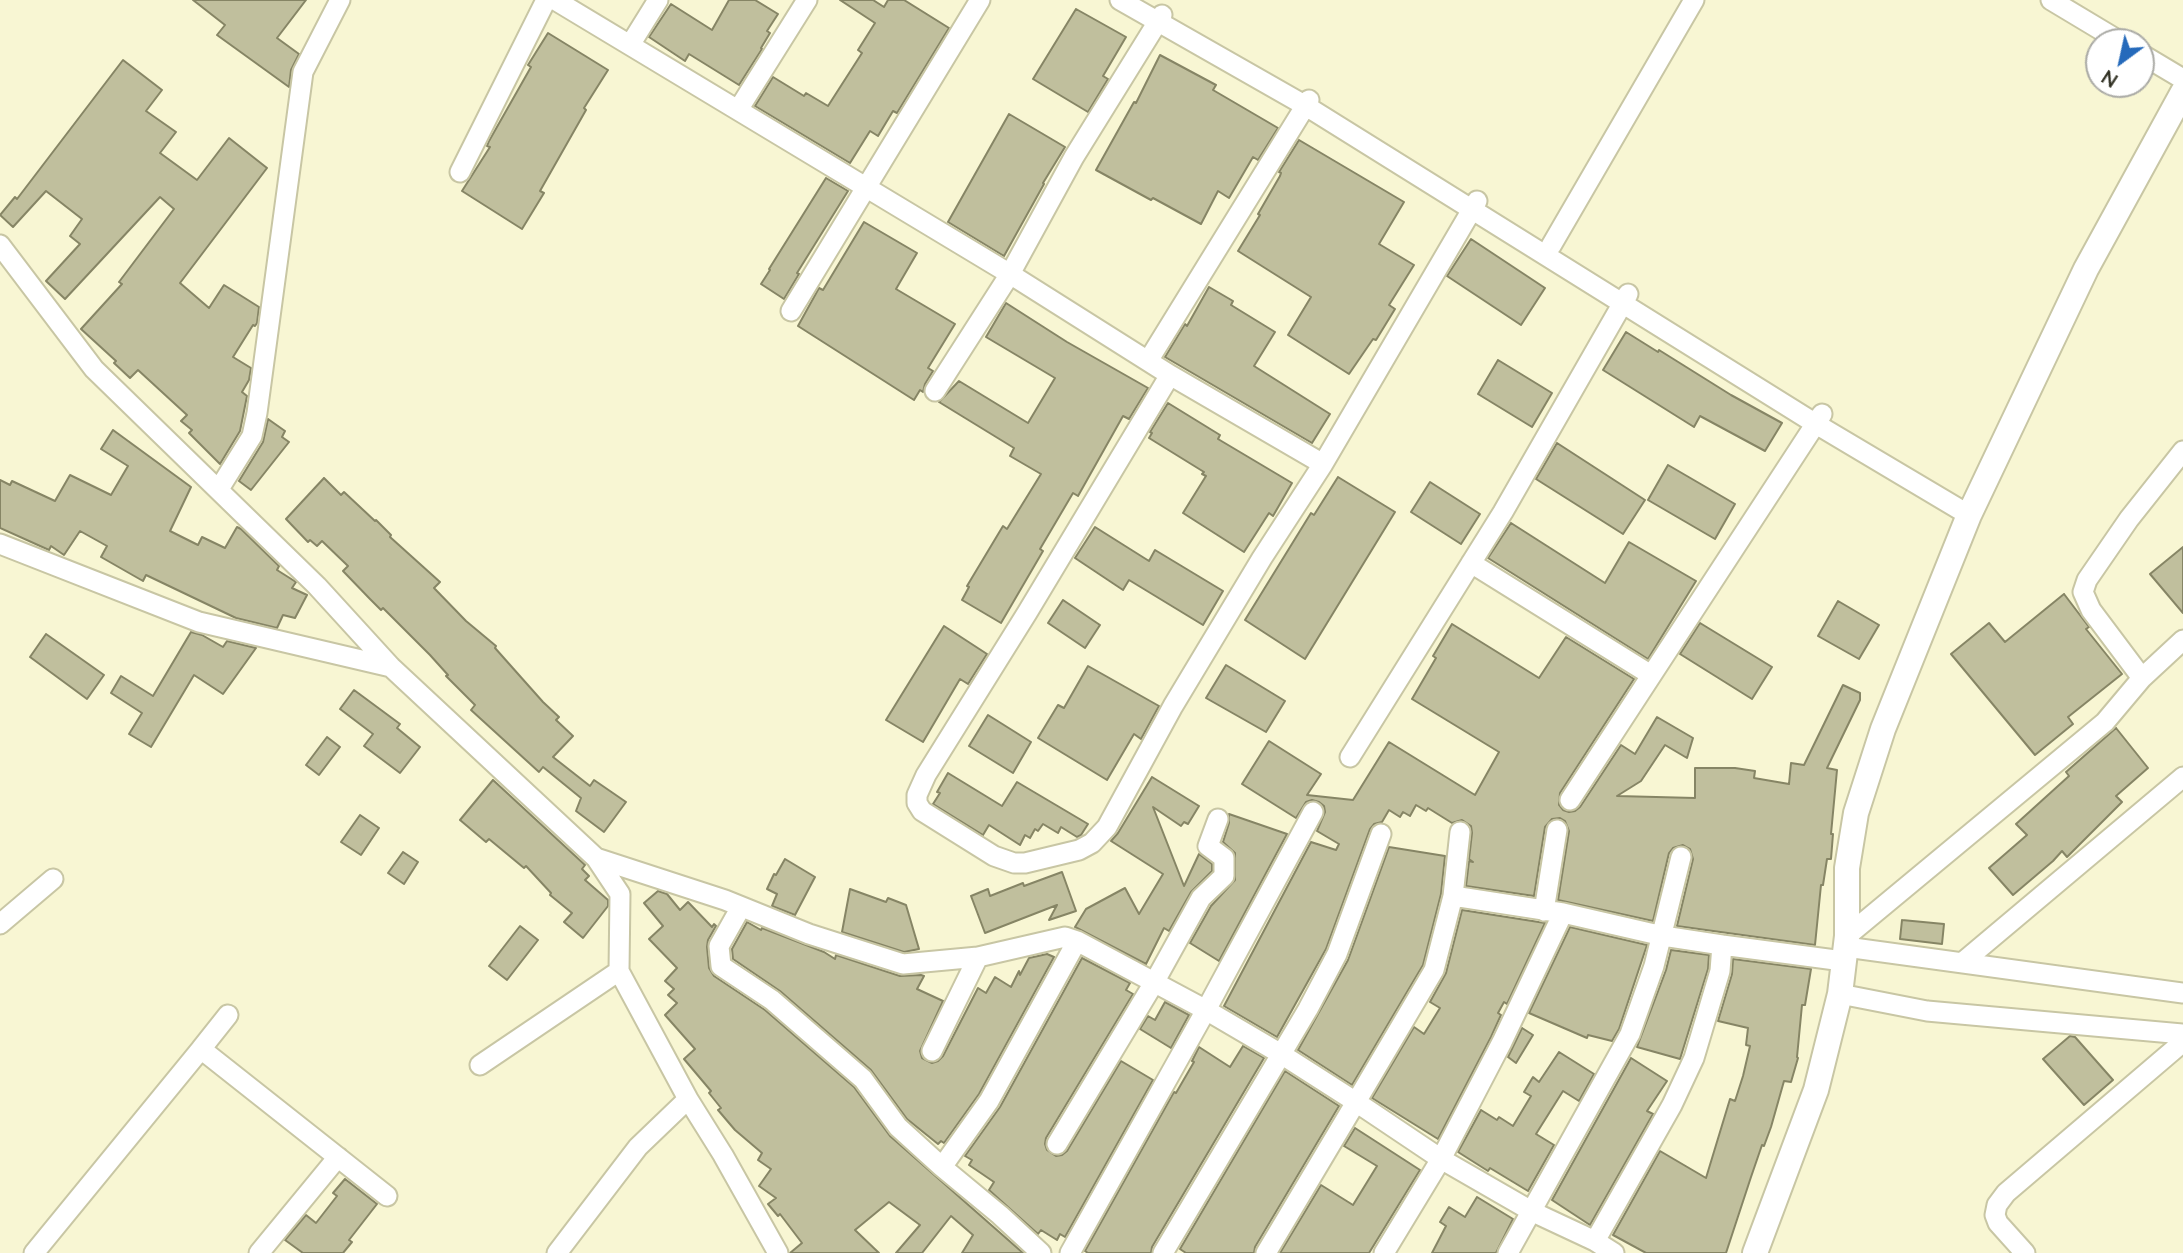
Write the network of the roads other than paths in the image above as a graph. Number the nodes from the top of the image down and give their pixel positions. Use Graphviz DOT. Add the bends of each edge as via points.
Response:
graph roads {
  1 [pos="340,0"];
  2 [pos="546,0"];
  3 [pos="555,0"];
  4 [pos="658,0"];
  5 [pos="807,0"];
  6 [pos="979,0"];
  7 [pos="1120,0"];
  8 [pos="1138,0"];
  9 [pos="1694,0"];
  10 [pos="2051,0"];
  11 [pos="1159,19"];
  12 [pos="2098,28"];
  13 [pos="630,45"];
  14 [pos="2155,62"];
  15 [pos="2183,79"];
  16 [pos="2183,92"];
  17 [pos="1307,103"];
  18 [pos="738,110"];
  19 [pos="460,172"];
  20 [pos="866,188"];
  21 [pos="1474,206"];
  22 [pos="0,245"];
  23 [pos="1551,246"];
  24 [pos="1010,274"];
  25 [pos="1626,299"];
  26 [pos="791,311"];
  27 [pos="1148,361"];
  28 [pos="1170,375"];
  29 [pos="935,391"];
  30 [pos="1819,419"];
  31 [pos="2183,451"];
  32 [pos="1324,464"];
  33 [pos="219,489"];
  34 [pos="1969,515"];
  35 [pos="0,544"];
  36 [pos="1471,563"];
  37 [pos="2183,640"];
  38 [pos="391,667"];
  39 [pos="1651,675"];
  40 [pos="2142,678"];
  41 [pos="1350,757"];
  42 [pos="2183,776"];
  43 [pos="1570,800"];
  44 [pos="1313,812"];
  45 [pos="1218,819"];
  46 [pos="1557,830"];
  47 [pos="1460,832"];
  48 [pos="1381,834"];
  49 [pos="1681,857"];
  50 [pos="596,858"];
  51 [pos="53,879"];
  52 [pos="1454,896"];
  53 [pos="741,907"];
  54 [pos="1553,912"];
  55 [pos="0,924"];
  56 [pos="1663,936"];
  57 [pos="1077,941"];
  58 [pos="1722,945"];
  59 [pos="1845,948"];
  60 [pos="978,957"];
  61 [pos="1963,962"];
  62 [pos="619,971"];
  63 [pos="1155,981"];
  64 [pos="2183,993"];
  65 [pos="1840,994"];
  66 [pos="1206,1010"];
  67 [pos="228,1016"];
  68 [pos="2183,1034"];
  69 [pos="2183,1042"];
  70 [pos="201,1049"];
  71 [pos="932,1051"];
  72 [pos="1281,1054"];
  73 [pos="480,1065"];
  74 [pos="688,1100"];
  75 [pos="1356,1102"];
  76 [pos="1057,1144"];
  77 [pos="338,1157"];
  78 [pos="1441,1159"];
  79 [pos="942,1167"];
  80 [pos="387,1196"];
  81 [pos="1533,1212"];
  82 [pos="1595,1241"];
  83 [pos="34,1253"];
  84 [pos="260,1253"];
  85 [pos="556,1253"];
  86 [pos="778,1253"];
  87 [pos="1041,1253"];
  88 [pos="1070,1253"];
  89 [pos="1163,1253"];
  90 [pos="1266,1253"];
  91 [pos="1384,1253"];
  92 [pos="1508,1253"];
  93 [pos="1614,1253"];
  94 [pos="1755,1253"];
  95 [pos="2025,1253"];
  1 -- 33 [label="street" via="303,72 252,436"];
  2 -- 19 [label="street"];
  3 -- 13 [label="street"];
  4 -- 13 [label="street"];
  5 -- 18 [label="street"];
  6 -- 20 [label="street"];
  7 -- 11 [label="street"];
  8 -- 11 [label="street"];
  9 -- 23 [label="street"];
  10 -- 12 [label="street"];
  11 -- 17 [label="street"];
  11 -- 24 [label="street" via="1074,157"];
  13 -- 18 [label="street"];
  14 -- 15 [label="street"];
  16 -- 34 [label="street" via="2086,269"];
  17 -- 21 [label="street"];
  17 -- 27 [label="street"];
  18 -- 20 [label="street"];
  20 -- 24 [label="street"];
  20 -- 26 [label="street"];
  21 -- 23 [label="street"];
  21 -- 25 [label="street"];
  21 -- 32 [label="street"];
  22 -- 33 [label="street" via="93,369"];
  23 -- 25 [label="street"];
  24 -- 27 [label="street"];
  24 -- 29 [label="street"];
  25 -- 30 [label="street"];
  25 -- 36 [label="street"];
  27 -- 28 [label="street"];
  28 -- 32 [label="street"];
  28 -- 32 [label="street" via="917,795 922,811 994,856 1025,863 1079,850 1098,838 1262,558"];
  30 -- 34 [label="street"];
  30 -- 39 [label="street"];
  31 -- 40 [label="street" via="2129,519 2083,592 2091,610"];
  33 -- 38 [label="street"];
  34 -- 59 [label="street" via="1883,729 1856,813 1847,868"];
  35 -- 38 [label="street" via="199,622"];
  36 -- 39 [label="street"];
  36 -- 41 [label="street"];
  37 -- 40 [label="street"];
  38 -- 50 [label="street"];
  39 -- 43 [label="street"];
  40 -- 59 [label="street" via="2105,722"];
  42 -- 61 [label="street"];
  44 -- 66 [label="street"];
  45 -- 63 [label="street" via="1208,846 1224,858 1224,876 1201,898"];
  46 -- 54 [label="street"];
  47 -- 52 [label="street"];
  48 -- 72 [label="street" via="1337,954"];
  49 -- 56 [label="street"];
  50 -- 53 [label="street"];
  50 -- 62 [label="street" via="620,894"];
  51 -- 55 [label="street"];
  52 -- 54 [label="street"];
  52 -- 75 [label="street" via="1434,970"];
  53 -- 60 [label="street" via="903,964"];
  53 -- 79 [label="street" via="719,946 721,966 772,1000 863,1079 898,1127"];
  54 -- 56 [label="street"];
  54 -- 78 [label="street" via="1502,1042"];
  56 -- 58 [label="street"];
  56 -- 81 [label="street" via="1629,1034"];
  57 -- 60 [label="street" via="1065,937"];
  57 -- 63 [label="street"];
  57 -- 79 [label="street" via="989,1101"];
  58 -- 59 [label="street"];
  58 -- 82 [label="street" via="1720,971 1694,1058"];
  59 -- 61 [label="street"];
  59 -- 65 [label="street"];
  60 -- 71 [label="street"];
  61 -- 64 [label="street"];
  62 -- 73 [label="street"];
  62 -- 74 [label="street"];
  63 -- 66 [label="street"];
  63 -- 76 [label="street"];
  65 -- 68 [label="street" via="1927,1011"];
  65 -- 94 [label="street" via="1816,1090"];
  66 -- 72 [label="street"];
  66 -- 88 [label="street"];
  67 -- 70 [label="street"];
  69 -- 95 [label="street" via="1997,1205 1998,1223"];
  70 -- 77 [label="street"];
  70 -- 83 [label="street"];
  72 -- 75 [label="street"];
  72 -- 89 [label="street"];
  74 -- 85 [label="street" via="638,1147"];
  74 -- 86 [label="street"];
  75 -- 78 [label="street"];
  75 -- 90 [label="street"];
  77 -- 80 [label="street"];
  77 -- 84 [label="street"];
  78 -- 81 [label="street"];
  78 -- 91 [label="street"];
  79 -- 87 [label="street"];
  81 -- 82 [label="street"];
  81 -- 92 [label="street"];
  82 -- 93 [label="street"];
}
